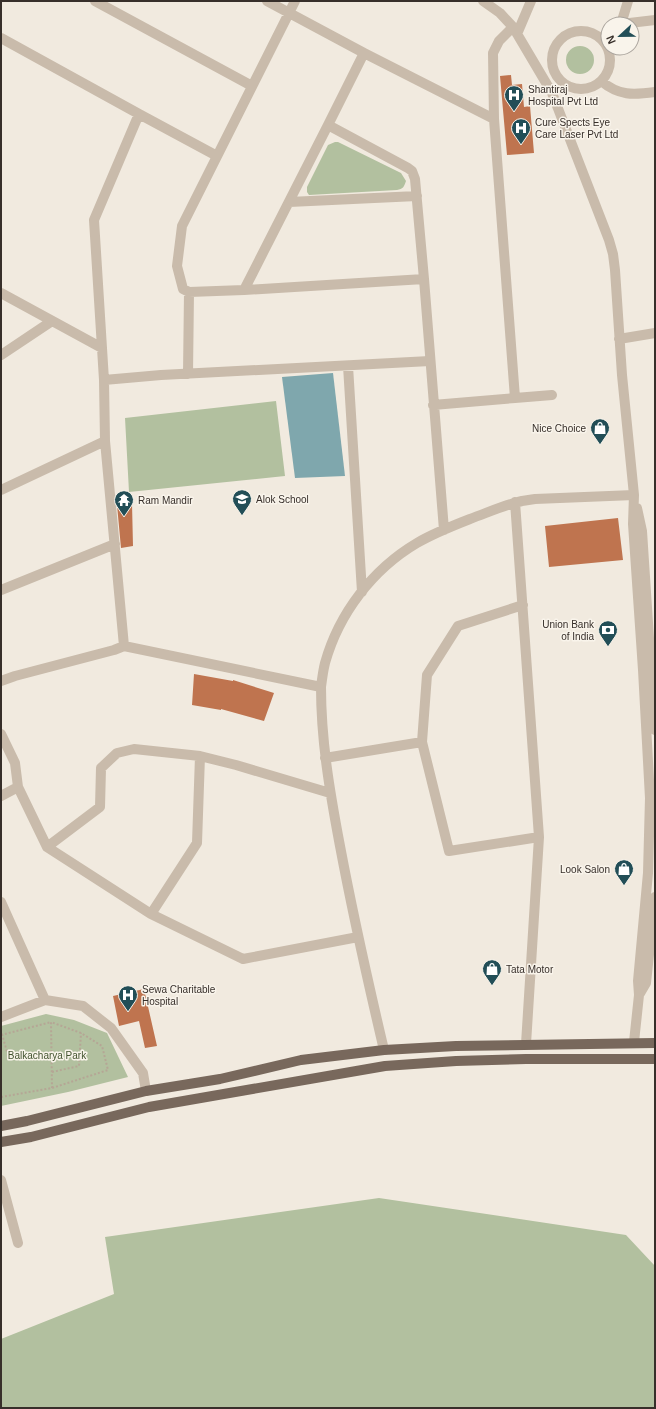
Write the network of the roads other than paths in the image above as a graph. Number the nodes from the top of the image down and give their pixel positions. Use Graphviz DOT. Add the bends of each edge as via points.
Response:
graph roads {
  1 [pos="95,1"];
  2 [pos="267,1"];
  3 [pos="296,1"];
  4 [pos="483,1"];
  5 [pos="531,1"];
  6 [pos="628,1"];
  7 [pos="289,14"];
  8 [pos="623,16"];
  9 [pos="655,20"];
  10 [pos="640,22"];
  11 [pos="515,31"];
  12 [pos="1,38"];
  13 [pos="600,40"];
  14 [pos="364,53"];
  15 [pos="610,56"];
  16 [pos="562,82"];
  17 [pos="601,82"];
  18 [pos="252,86"];
  19 [pos="655,92"];
  20 [pos="552,93"];
  21 [pos="139,114"];
  22 [pos="494,119"];
  23 [pos="328,125"];
  24 [pos="217,156"];
  25 [pos="417,196"];
  26 [pos="289,202"];
  27 [pos="424,279"];
  28 [pos="244,290"];
  29 [pos="1,292"];
  30 [pos="189,292"];
  31 [pos="52,320"];
  32 [pos="655,333"];
  33 [pos="619,338"];
  34 [pos="102,348"];
  35 [pos="1,355"];
  36 [pos="430,361"];
  37 [pos="348,366"];
  38 [pos="188,374"];
  39 [pos="104,380"];
  40 [pos="552,395"];
  41 [pos="514,398"];
  42 [pos="433,406"];
  43 [pos="105,441"];
  44 [pos="1,490"];
  45 [pos="634,495"];
  46 [pos="515,502"];
  47 [pos="444,530"];
  48 [pos="114,544"];
  49 [pos="1,590"];
  50 [pos="362,592"];
  51 [pos="647,603"];
  52 [pos="523,605"];
  53 [pos="124,646"];
  54 [pos="650,670"];
  55 [pos="1,681"];
  56 [pos="321,687"];
  57 [pos="655,730"];
  58 [pos="1,734"];
  59 [pos="422,742"];
  60 [pos="200,756"];
  61 [pos="325,758"];
  62 [pos="18,787"];
  63 [pos="330,793"];
  64 [pos="1,796"];
  65 [pos="539,837"];
  66 [pos="48,847"];
  67 [pos="652,873"];
  68 [pos="655,897"];
  69 [pos="1,902"];
  70 [pos="151,914"];
  71 [pos="358,937"];
  72 [pos="639,995"];
  73 [pos="45,1000"];
  74 [pos="1,1017"];
  75 [pos="634,1042"];
  76 [pos="655,1043"];
  77 [pos="526,1044"];
  78 [pos="384,1050"];
  79 [pos="655,1059"];
  80 [pos="146,1091"];
  81 [pos="1,1126"];
  82 [pos="1,1142"];
  83 [pos="1,1180"];
  84 [pos="18,1243"];
  1 -- 18 [label="street"];
  2 -- 7 [label="street"];
  3 -- 7 [label="street"];
  4 -- 11 [label="street" via="500,12"];
  5 -- 11 [label="street"];
  6 -- 8 [label="street"];
  7 -- 14 [label="street"];
  7 -- 18 [label="street"];
  9 -- 10 [label="street"];
  11 -- 20 [label="street"];
  11 -- 22 [label="street" via="499,42 493,53"];
  12 -- 21 [label="street"];
  13 -- 16 [label="street" via="589,32 580,31 562,39 556,46 553,65"];
  14 -- 22 [label="street"];
  14 -- 23 [label="street"];
  15 -- 17 [label="street" via="609,68"];
  16 -- 17 [label="street" via="570,87 587,89"];
  16 -- 20 [label="street"];
  17 -- 19 [label="street" via="623,93"];
  18 -- 24 [label="street"];
  20 -- 33 [label="street" via="613,254"];
  21 -- 24 [label="street"];
  21 -- 34 [label="street" via="94,220"];
  22 -- 41 [label="street"];
  23 -- 25 [label="street" via="408,168 414,175"];
  23 -- 26 [label="street"];
  24 -- 30 [label="street" via="182,226 177,266 183,289"];
  25 -- 26 [label="street"];
  25 -- 27 [label="street"];
  26 -- 28 [label="street"];
  27 -- 28 [label="street"];
  27 -- 36 [label="street"];
  28 -- 30 [label="street"];
  29 -- 31 [label="street"];
  30 -- 38 [label="street"];
  31 -- 34 [label="street"];
  31 -- 35 [label="street"];
  32 -- 33 [label="street"];
  33 -- 45 [label="street"];
  34 -- 39 [label="street"];
  36 -- 37 [label="street"];
  36 -- 42 [label="street"];
  37 -- 38 [label="street"];
  37 -- 50 [label="street"];
  38 -- 39 [label="street"];
  39 -- 43 [label="street"];
  40 -- 41 [label="street"];
  41 -- 42 [label="street"];
  42 -- 47 [label="street"];
  43 -- 44 [label="street"];
  43 -- 48 [label="street"];
  45 -- 46 [label="street"];
  45 -- 51 [label="street" via="634,531"];
  46 -- 47 [label="street"];
  46 -- 52 [label="street"];
  47 -- 50 [label="street" via="406,550 382,569"];
  48 -- 49 [label="street"];
  48 -- 53 [label="street"];
  50 -- 56 [label="street" via="341,624 331,646 324,664"];
  51 -- 54 [label="street"];
  52 -- 59 [label="street" via="458,626 427,675"];
  52 -- 65 [label="street"];
  53 -- 55 [label="street"];
  53 -- 56 [label="street"];
  54 -- 57 [label="street"];
  54 -- 67 [label="street"];
  56 -- 61 [label="street"];
  58 -- 62 [label="street" via="15,763"];
  59 -- 61 [label="street"];
  59 -- 65 [label="street" via="448,851"];
  60 -- 63 [label="street"];
  60 -- 66 [label="street" via="134,749 117,753 101,768 100,807"];
  60 -- 70 [label="street" via="197,843"];
  61 -- 63 [label="street"];
  62 -- 64 [label="street"];
  62 -- 66 [label="street"];
  63 -- 71 [label="street"];
  65 -- 77 [label="street"];
  66 -- 70 [label="street"];
  67 -- 72 [label="street" via="638,981"];
  68 -- 72 [label="street" via="646,983"];
  69 -- 73 [label="street"];
  70 -- 71 [label="street" via="243,959"];
  71 -- 78 [label="street"];
  72 -- 75 [label="street"];
  73 -- 74 [label="street"];
  73 -- 80 [label="street" via="83,1006 111,1028 143,1073"];
  75 -- 76 [label="main road"];
  75 -- 77 [label="main road"];
  77 -- 78 [label="main road"];
  78 -- 80 [label="main road" via="301,1060 220,1079"];
  79 -- 82 [label="main road" via="526,1059 385,1066 149,1107"];
  80 -- 81 [label="main road"];
  83 -- 84 [label="street"];
}
